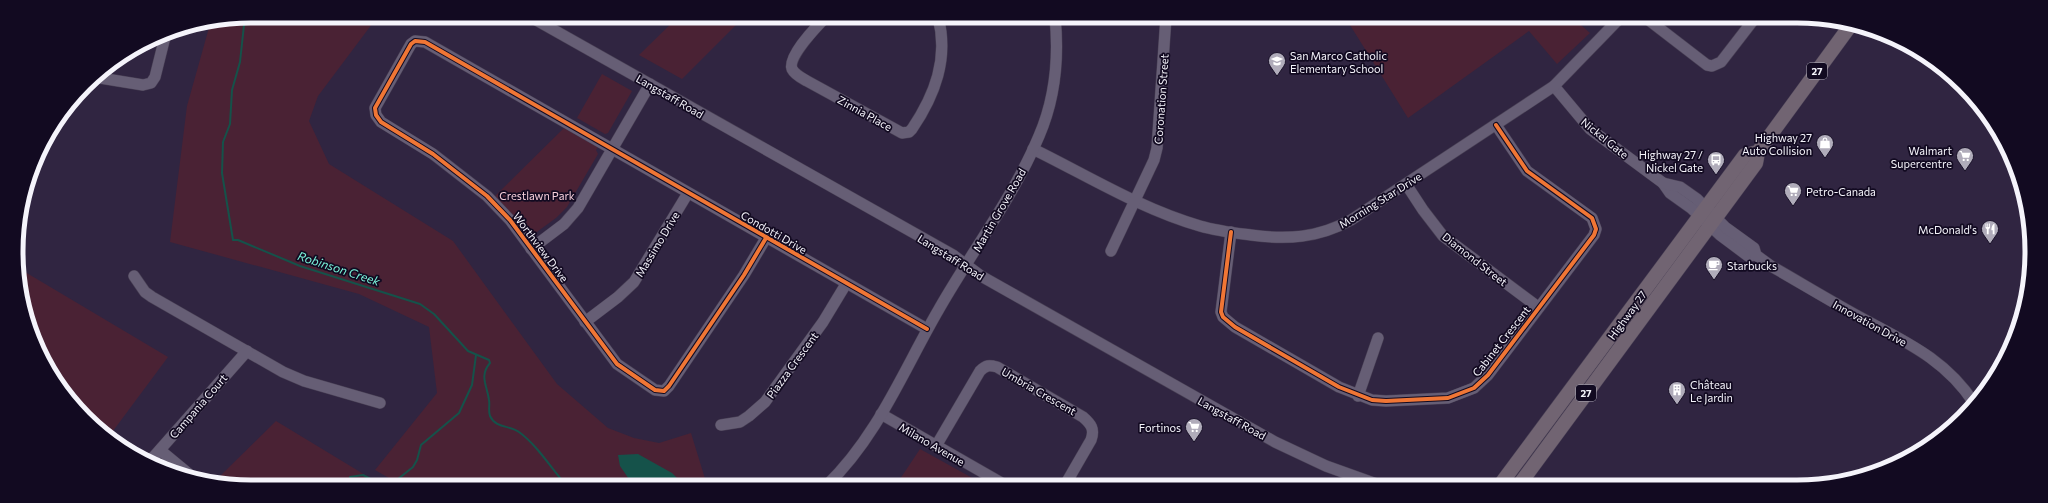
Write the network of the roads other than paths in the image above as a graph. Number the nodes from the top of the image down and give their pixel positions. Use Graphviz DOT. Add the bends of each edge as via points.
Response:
graph roads {
  1 [pos="541,23"];
  2 [pos="821,23"];
  3 [pos="939,23"];
  4 [pos="1056,23"];
  5 [pos="1166,23"];
  6 [pos="1615,23"];
  7 [pos="1652,23"];
  8 [pos="1751,23"];
  9 [pos="1848,29"];
  10 [pos="164,40"];
  11 [pos="102,79"];
  12 [pos="650,84"];
  13 [pos="1554,86"];
  14 [pos="1496,125"];
  15 [pos="1033,149"];
  16 [pos="612,150"];
  17 [pos="1406,184"];
  18 [pos="688,193"];
  19 [pos="1135,200"];
  20 [pos="1708,217"];
  21 [pos="1231,232"];
  22 [pos="766,238"];
  23 [pos="531,249"];
  24 [pos="1111,252"];
  25 [pos="966,265"];
  26 [pos="134,276"];
  27 [pos="846,284"];
  28 [pos="1538,307"];
  29 [pos="585,322"];
  30 [pos="927,329"];
  31 [pos="1378,338"];
  32 [pos="247,351"];
  33 [pos="1358,396"];
  34 [pos="1971,399"];
  35 [pos="380,403"];
  36 [pos="881,414"];
  37 [pos="721,425"];
  38 [pos="936,446"];
  39 [pos="160,450"];
  40 [pos="153,458"];
  41 [pos="184,470"];
  42 [pos="832,480"];
  43 [pos="996,480"];
  44 [pos="1068,480"];
  45 [pos="1364,480"];
  46 [pos="1504,480"];
  47 [pos="1523,480"];
  1 -- 12 [label="street, Langstaff Road"];
  2 -- 3 [label="street, Zinnia Place" via="798,50 792,60 792,69 807,81 902,133 912,129 936,85 942,55"];
  4 -- 15 [label="street, Martin Grove Road" via="1055,74 1049,105"];
  5 -- 19 [label="street, Coronation Street" via="1158,148"];
  6 -- 13 [label="street, Morning Star Drive"];
  7 -- 8 [label="street" via="1707,65 1712,66 1721,62"];
  9 -- 20 [label="main road, Highway 27 / 27" via="1758,152 1756,163"];
  10 -- 11 [label="street" via="155,77 150,83 143,85"];
  12 -- 16 [label="street"];
  12 -- 25 [label="street, Langstaff Road" via="953,255"];
  13 -- 14 [label="street, Morning Star Drive"];
  13 -- 20 [label="street, Nickel Gate" via="1590,129 1663,183 1680,187"];
  14 -- 17 [label="street, Morning Star Drive"];
  14 -- 28 [label="street, Cabinet Crescent" via="1527,171 1592,218 1596,225 1594,235"];
  15 -- 19 [label="street, Morning Star Drive"];
  15 -- 25 [label="street, Martin Grove Road"];
  16 -- 18 [label="street, Condotti Drive"];
  16 -- 23 [label="street" via="572,217"];
  16 -- 23 [label="street, Worthview Drive" via="425,42 415,41 411,44 378,101 376,115 381,122 433,154 487,196 510,220"];
  17 -- 21 [label="street, Morning Star Drive" via="1351,220 1324,233 1287,238"];
  17 -- 28 [label="street, Diamond Street" via="1443,236"];
  18 -- 22 [label="street, Condotti Drive"];
  18 -- 29 [label="street, Massimo Drive" via="634,282"];
  19 -- 21 [label="street, Morning Star Drive" via="1188,222"];
  19 -- 24 [label="street, Coronation Street"];
  20 -- 34 [label="street, Innovation Drive" via="1748,256 1756,255 1821,296 1908,343 1941,364"];
  20 -- 46 [label="main road, Highway 27 / 27"];
  20 -- 47 [label="main road, Highway 27 / 27"];
  21 -- 33 [label="street, Cabinet Crescent" via="1221,304 1223,317 1235,327"];
  22 -- 27 [label="street, Condotti Drive"];
  22 -- 29 [label="street, Worthview Drive" via="744,276 664,391 655,390 617,364"];
  23 -- 29 [label="street, Worthview Drive"];
  25 -- 30 [label="street, Martin Grove Road"];
  25 -- 45 [label="street, Langstaff Road" via="981,276 1275,442 1326,466"];
  26 -- 32 [label="street" via="145,292 152,297"];
  27 -- 30 [label="street, Condotti Drive"];
  27 -- 37 [label="street, Piazza Crescent" via="823,322 765,402 740,422"];
  28 -- 33 [label="street, Cabinet Crescent" via="1488,375 1466,392 1439,399 1386,401"];
  30 -- 36 [label="street, Martin Grove Road"];
  31 -- 33 [label="street"];
  32 -- 35 [label="street" via="304,381"];
  32 -- 39 [label="street, Campania Court"];
  36 -- 38 [label="street, Milano Avenue"];
  36 -- 42 [label="street, Martin Grove Road" via="850,461"];
  38 -- 43 [label="street, Milano Avenue"];
  38 -- 44 [label="street, Umbria Crescent" via="980,371 984,366 990,365 1083,417 1093,427 1091,440"];
  39 -- 40 [label="street, Campania Court"];
  39 -- 41 [label="street"];
}
